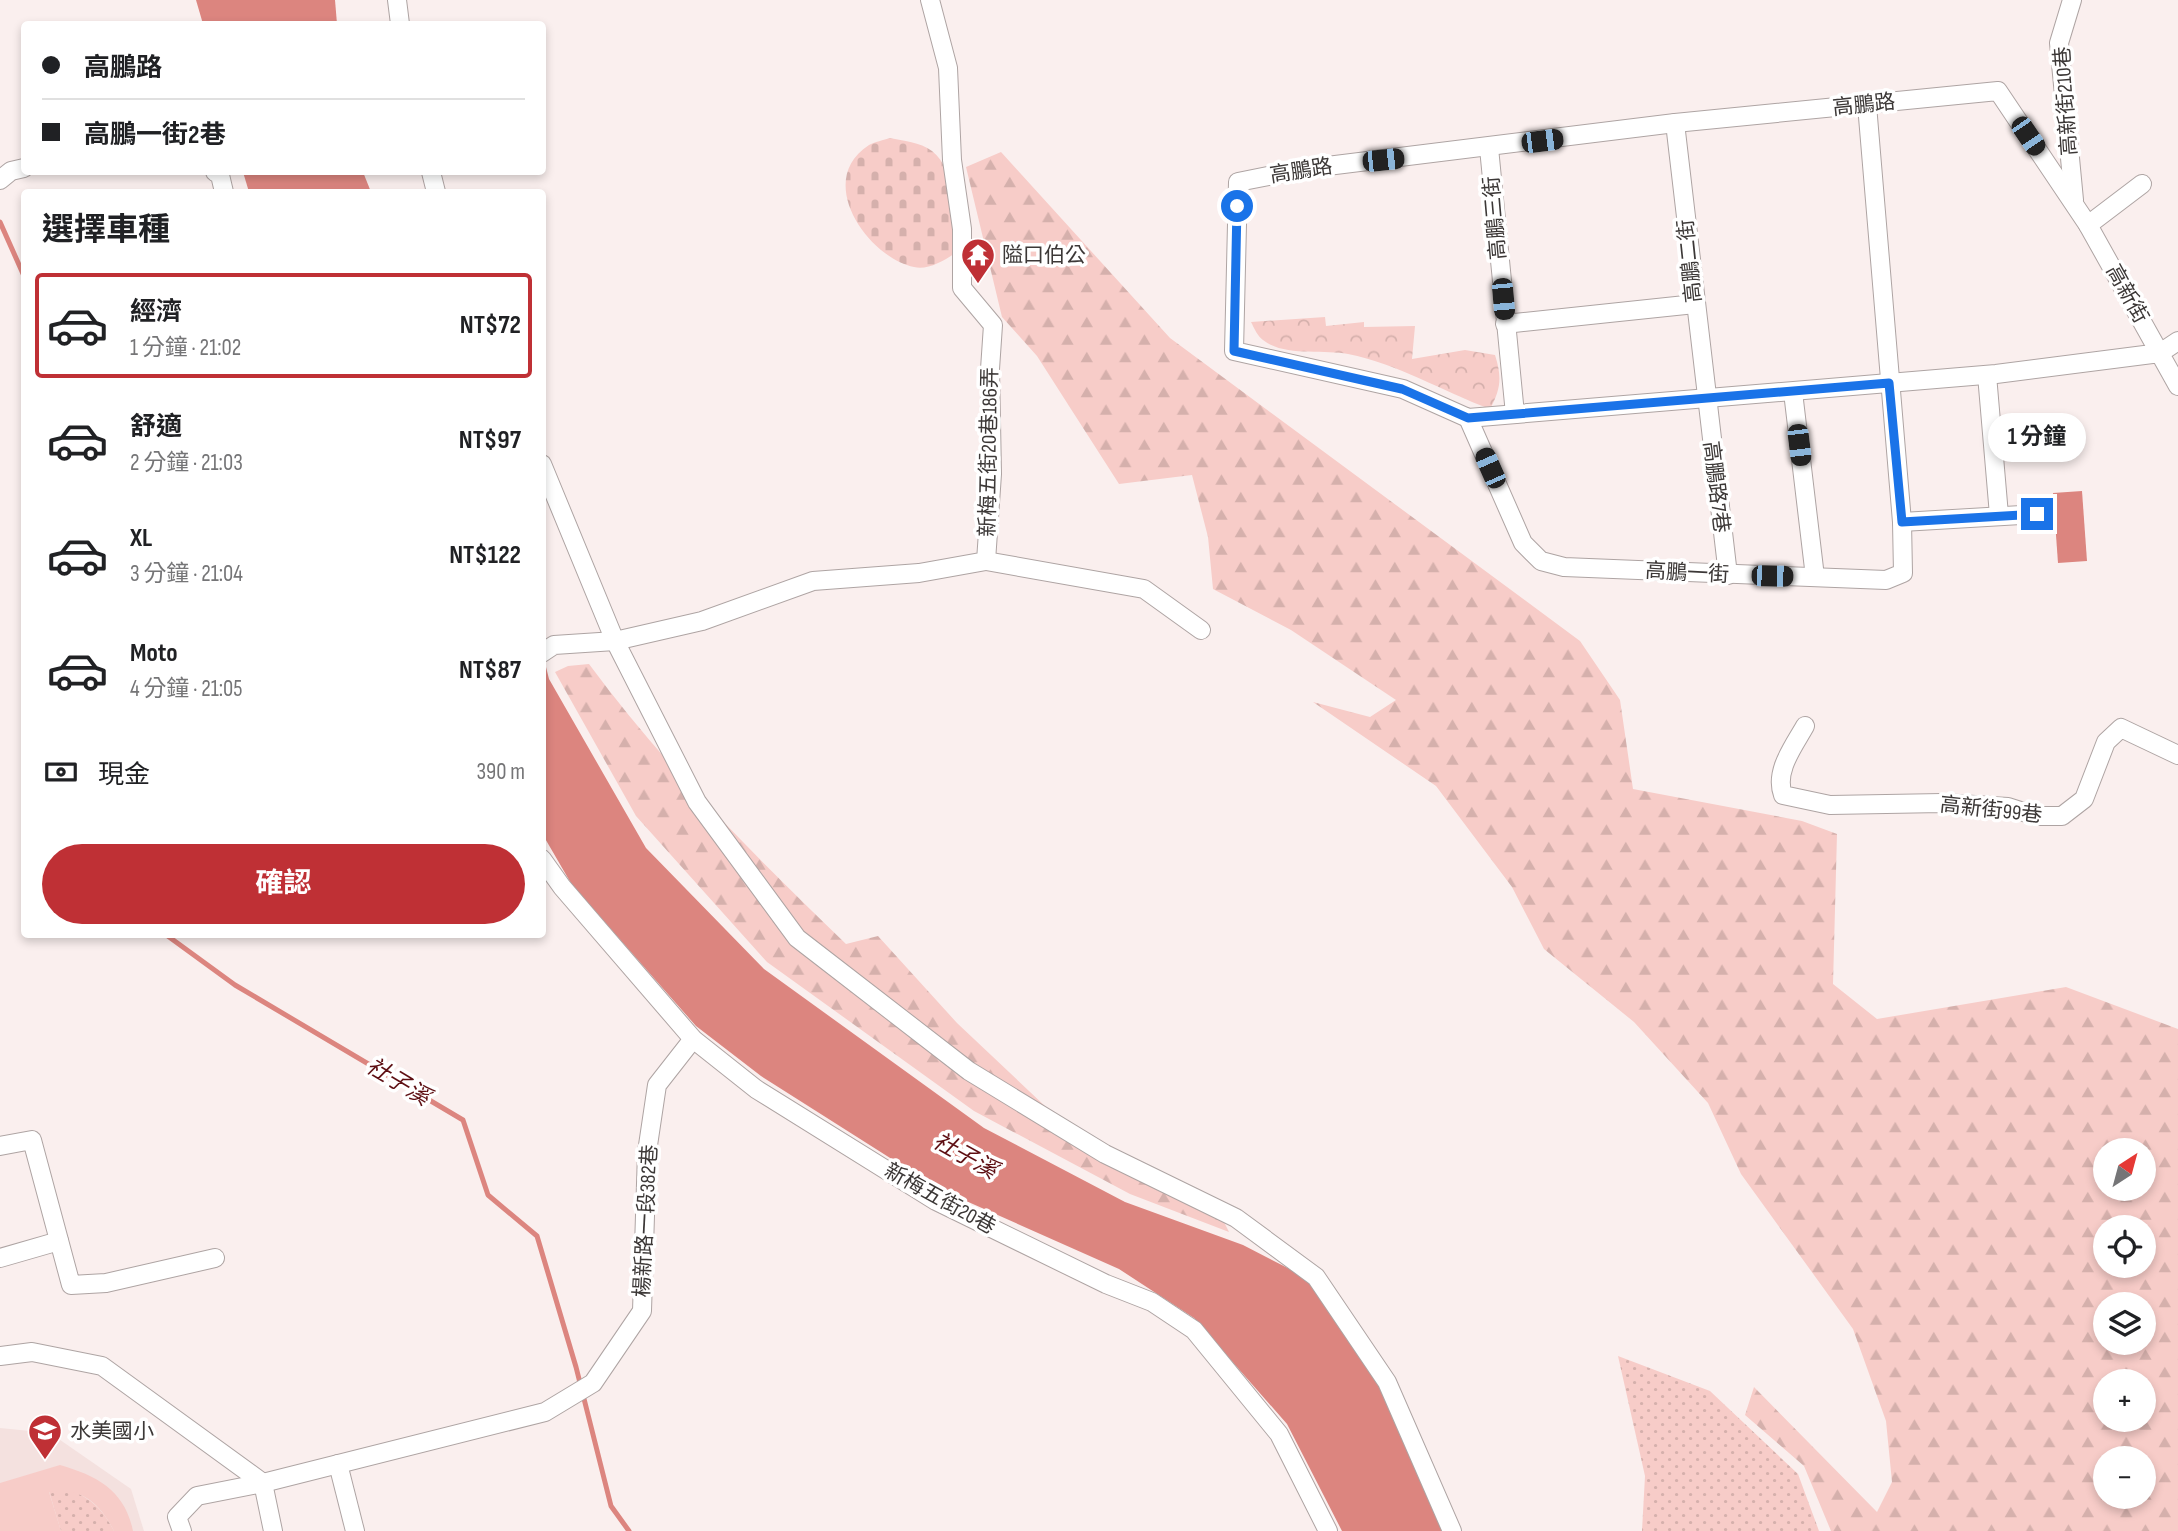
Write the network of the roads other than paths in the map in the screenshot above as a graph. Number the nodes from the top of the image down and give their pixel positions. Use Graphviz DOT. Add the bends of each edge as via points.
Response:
graph roads {
  1 [pos="397,0"];
  2 [pos="930,0"];
  3 [pos="2072,0"];
  4 [pos="400,21"];
  5 [pos="1867,106"];
  6 [pos="1675,122"];
  7 [pos="1489,148"];
  8 [pos="2142,184"];
  9 [pos="2074,203"];
  10 [pos="2088,225"];
  11 [pos="1695,304"];
  12 [pos="1505,324"];
  13 [pos="2178,341"];
  14 [pos="2160,354"];
  15 [pos="1987,375"];
  16 [pos="1889,383"];
  17 [pos="2178,386"];
  18 [pos="1793,392"];
  19 [pos="1705,400"];
  20 [pos="1515,414"];
  21 [pos="1468,418"];
  22 [pos="546,474"];
  23 [pos="2037,514"];
  24 [pos="1999,515"];
  25 [pos="1902,522"];
  26 [pos="986,561"];
  27 [pos="1728,575"];
  28 [pos="1815,577"];
  29 [pos="1200,629"];
  30 [pos="615,641"];
  31 [pos="548,649"];
  32 [pos="1805,726"];
  33 [pos="2178,755"];
  34 [pos="546,865"];
  35 [pos="693,1039"];
  36 [pos="0,1146"];
  37 [pos="59,1241"];
  38 [pos="0,1258"];
  39 [pos="215,1258"];
  40 [pos="0,1356"];
  41 [pos="338,1464"];
  42 [pos="263,1483"];
  43 [pos="181,1531"];
  44 [pos="273,1531"];
  45 [pos="355,1531"];
  46 [pos="1328,1531"];
  47 [pos="1452,1531"];
  1 -- 4 [label="street"];
  2 -- 26 [label="street, 新梅五街20巷186弄" via="948,68 952,160 962,229 962,288 993,325"];
  3 -- 9 [label="street, 高新街210巷" via="2059,43"];
  5 -- 6 [label="street, 高鵬路"];
  5 -- 9 [label="street, 高鵬路" via="1998,91"];
  5 -- 16 [label="street, 高鵬一街"];
  6 -- 7 [label="street, 高鵬路"];
  6 -- 11 [label="street, 高鵬二街"];
  7 -- 12 [label="street, 高鵬三街"];
  7 -- 21 [label="street, 高鵬路" via="1303,169 1238,182 1234,351 1402,389"];
  8 -- 10 [label="street"];
  9 -- 10 [label="street, 高新街"];
  10 -- 14 [label="street, 高新街"];
  11 -- 12 [label="street"];
  11 -- 19 [label="street, 高鵬二街"];
  12 -- 20 [label="street, 高鵬三街"];
  13 -- 14 [label="street"];
  14 -- 15 [label="street, 高鵬路"];
  14 -- 17 [label="street, 高新街"];
  15 -- 16 [label="street, 高鵬路"];
  15 -- 24 [label="street"];
  16 -- 18 [label="street, 高鵬路"];
  16 -- 25 [label="street, 高鵬一街"];
  18 -- 19 [label="street, 高鵬路"];
  18 -- 28 [label="street"];
  19 -- 20 [label="street, 高鵬路"];
  19 -- 27 [label="street, 高鵬路7巷"];
  20 -- 21 [label="street, 高鵬路"];
  21 -- 27 [label="street, 高鵬一街" via="1523,543 1541,561 1564,567"];
  22 -- 30 [label="street"];
  23 -- 24 [label="street"];
  24 -- 25 [label="street"];
  25 -- 28 [label="street, 高鵬一街" via="1903,573 1886,580"];
  26 -- 29 [label="street" via="1144,589"];
  26 -- 30 [label="street, 新梅五街20巷186弄" via="919,573 813,581 702,621"];
  27 -- 28 [label="street, 高鵬一街"];
  30 -- 31 [label="street, 新梅五街20巷186弄"];
  30 -- 47 [label="street" via="697,803 797,938 969,1071 1105,1154 1237,1218 1316,1277 1387,1381"];
  32 -- 33 [label="street, 高新街99巷" via="1779,786 1791,799 1830,804 1942,803 2062,816 2084,799 2106,742 2121,728"];
  34 -- 35 [label="street, 新梅五街20巷"];
  35 -- 41 [label="street, 楊新路一段382巷" via="657,1086 647,1152 642,1311 593,1383 545,1412"];
  35 -- 46 [label="street, 新梅五街20巷" via="756,1089 936,1201 1152,1302 1194,1330 1279,1434"];
  36 -- 37 [label="street" via="32,1140"];
  37 -- 38 [label="street"];
  37 -- 39 [label="street" via="71,1285 107,1283"];
  40 -- 42 [label="street" via="32,1352 103,1366"];
  41 -- 42 [label="street, 楊新路一段382巷"];
  41 -- 45 [label="street"];
  42 -- 43 [label="street, 楊新路一段382巷" via="197,1496 177,1517"];
  42 -- 44 [label="street"];
}
